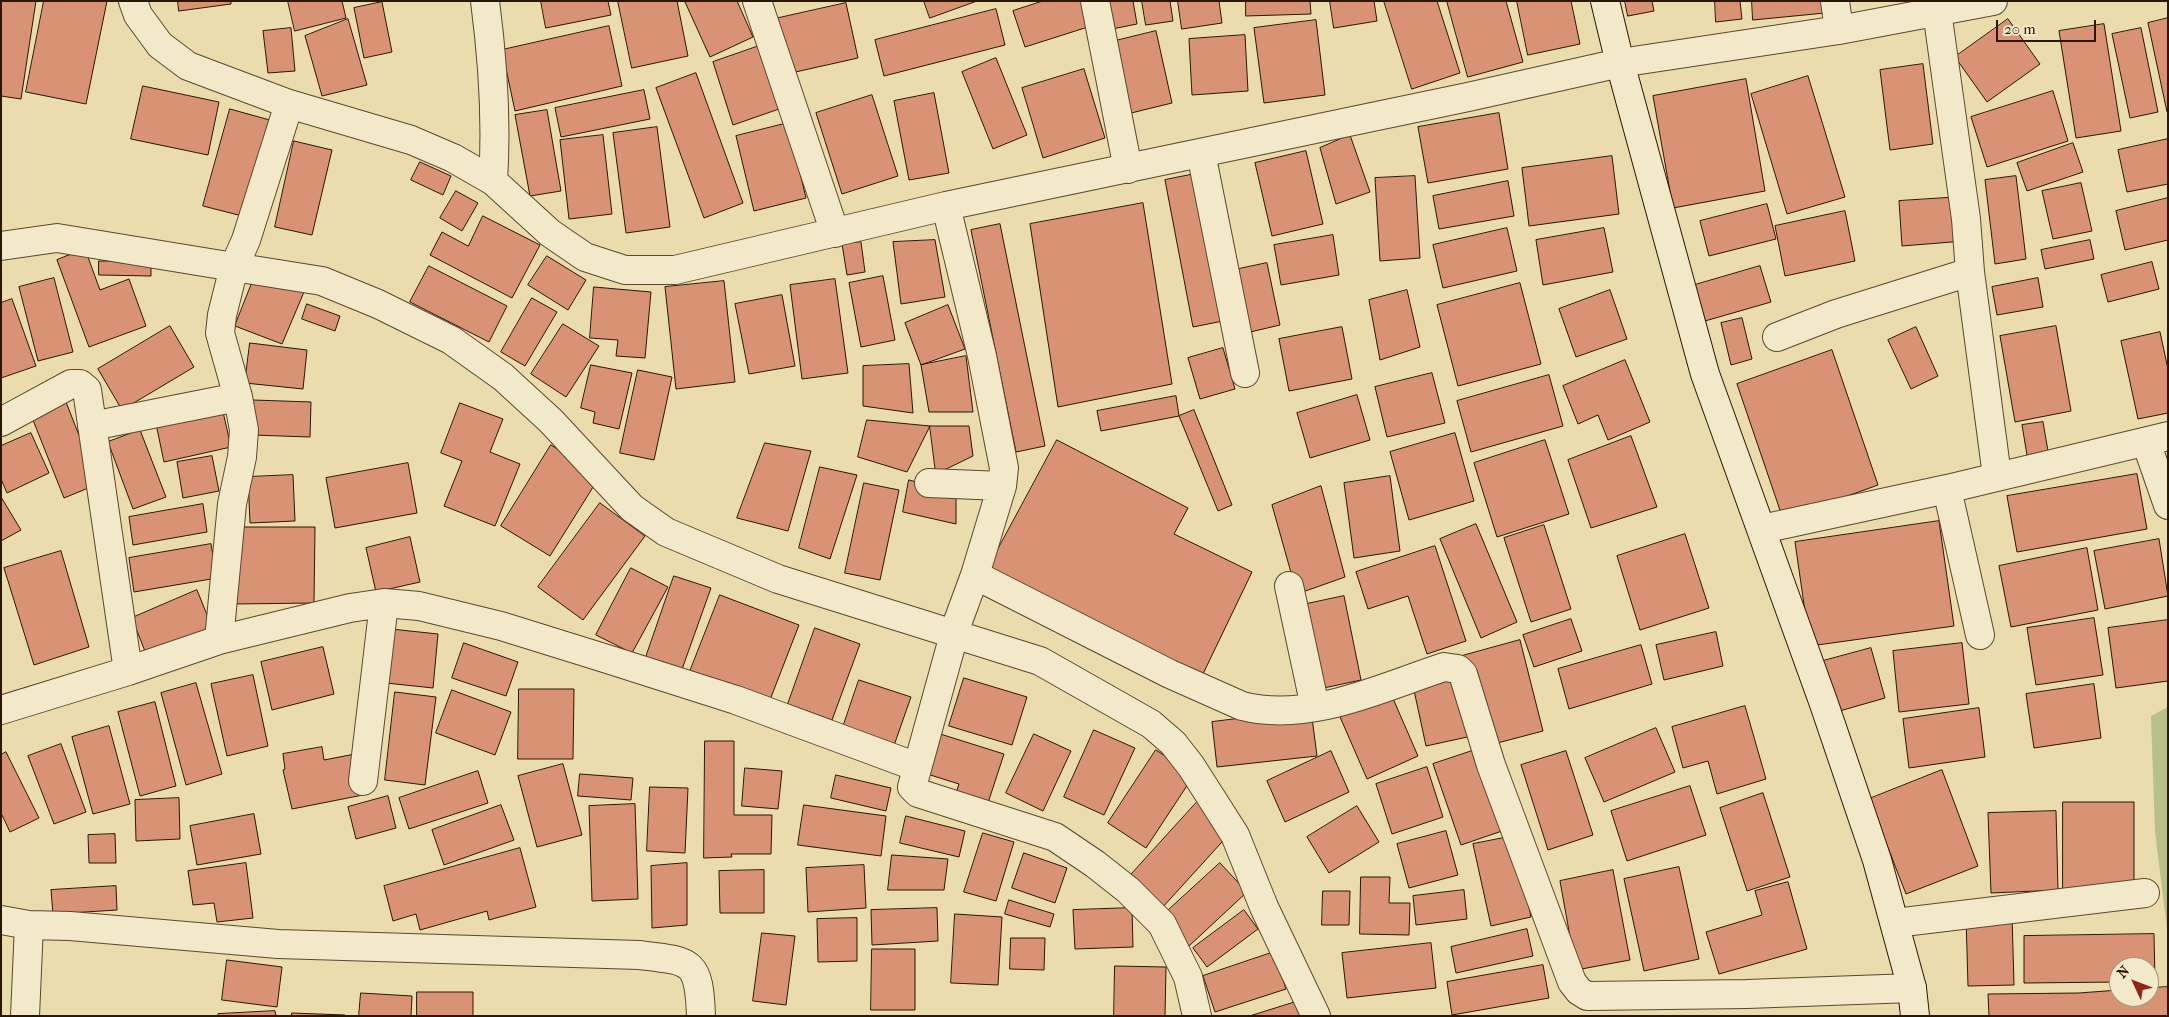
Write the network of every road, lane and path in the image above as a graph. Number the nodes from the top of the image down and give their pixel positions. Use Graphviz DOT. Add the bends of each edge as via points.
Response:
graph roads {
  1 [pos="133,1"];
  2 [pos="485,1"];
  3 [pos="757,1"];
  4 [pos="1095,1"];
  5 [pos="1605,1"];
  6 [pos="1835,1"];
  7 [pos="1993,1"];
  8 [pos="1936,11"];
  9 [pos="1839,30"];
  10 [pos="1620,63"];
  11 [pos="289,104"];
  12 [pos="1201,153"];
  13 [pos="1128,168"];
  14 [pos="493,181"];
  15 [pos="946,206"];
  16 [pos="834,232"];
  17 [pos="1,246"];
  18 [pos="239,256"];
  19 [pos="1970,272"];
  20 [pos="1778,337"];
  21 [pos="1245,373"];
  22 [pos="238,397"];
  23 [pos="1,422"];
  24 [pos="92,426"];
  25 [pos="2157,439"];
  26 [pos="1997,476"];
  27 [pos="929,483"];
  28 [pos="1002,486"];
  29 [pos="1947,489"];
  30 [pos="2168,505"];
  31 [pos="1762,529"];
  32 [pos="973,580"];
  33 [pos="1289,586"];
  34 [pos="384,604"];
  35 [pos="956,630"];
  36 [pos="1980,635"];
  37 [pos="219,640"];
  38 [pos="128,671"];
  39 [pos="1315,707"];
  40 [pos="1,710"];
  41 [pos="917,767"];
  42 [pos="363,781"];
  43 [pos="2145,893"];
  44 [pos="1,920"];
  45 [pos="1894,923"];
  46 [pos="29,925"];
  47 [pos="1912,988"];
  48 [pos="25,1016"];
  49 [pos="701,1016"];
  50 [pos="1197,1016"];
  51 [pos="1316,1016"];
  52 [pos="1915,1016"];
  1 -- 11 [label="street" via="138,15 160,45 188,66"];
  2 -- 14 [label="street" via="494,80 496,137"];
  3 -- 16 [label="street"];
  4 -- 13 [label="street"];
  5 -- 10 [label="street"];
  6 -- 9 [label="street"];
  7 -- 8 [label="street"];
  8 -- 9 [label="street"];
  8 -- 19 [label="street" via="1966,219"];
  9 -- 10 [label="street"];
  10 -- 12 [label="street"];
  10 -- 31 [label="street" via="1706,374"];
  11 -- 14 [label="street" via="411,140 453,158"];
  11 -- 18 [label="street"];
  12 -- 13 [label="street"];
  12 -- 21 [label="street"];
  13 -- 15 [label="street"];
  14 -- 16 [label="street" via="550,233 585,257 625,270 675,270"];
  15 -- 16 [label="street"];
  15 -- 28 [label="street" via="999,437 1004,468"];
  17 -- 18 [label="street" via="57,238"];
  18 -- 22 [label="street" via="220,333"];
  18 -- 35 [label="street" via="322,282 378,304 451,340 503,377 551,421 632,508 666,532 778,579"];
  19 -- 20 [label="street" via="1836,314"];
  19 -- 26 [label="street"];
  22 -- 24 [label="street"];
  22 -- 37 [label="street" via="244,430 242,457 232,504"];
  23 -- 24 [label="street" via="71,384 80,384 87,390"];
  24 -- 38 [label="street"];
  25 -- 26 [label="street"];
  25 -- 30 [label="street"];
  26 -- 29 [label="street"];
  27 -- 28 [label="street"];
  28 -- 32 [label="street"];
  29 -- 31 [label="street"];
  29 -- 36 [label="street"];
  31 -- 45 [label="street" via="1877,860"];
  32 -- 35 [label="street"];
  32 -- 39 [label="street" via="1242,706 1272,710"];
  33 -- 39 [label="street"];
  34 -- 37 [label="street" via="350,608"];
  34 -- 41 [label="street" via="419,606 501,626 736,700"];
  34 -- 42 [label="street"];
  35 -- 41 [label="street"];
  35 -- 51 [label="street" via="1040,661 1151,724 1173,743 1234,835"];
  37 -- 38 [label="street"];
  38 -- 40 [label="street"];
  39 -- 47 [label="street" via="1343,701 1444,667 1458,669 1463,674 1490,765 1572,982 1587,996"];
  41 -- 50 [label="street" via="911,784 914,791 1055,837 1128,890 1162,924 1188,977"];
  43 -- 45 [label="street"];
  44 -- 46 [label="street"];
  45 -- 47 [label="street"];
  46 -- 48 [label="street"];
  46 -- 49 [label="street" via="278,944 640,955 673,959 682,962 696,975 700,986"];
  47 -- 52 [label="street"];
}
